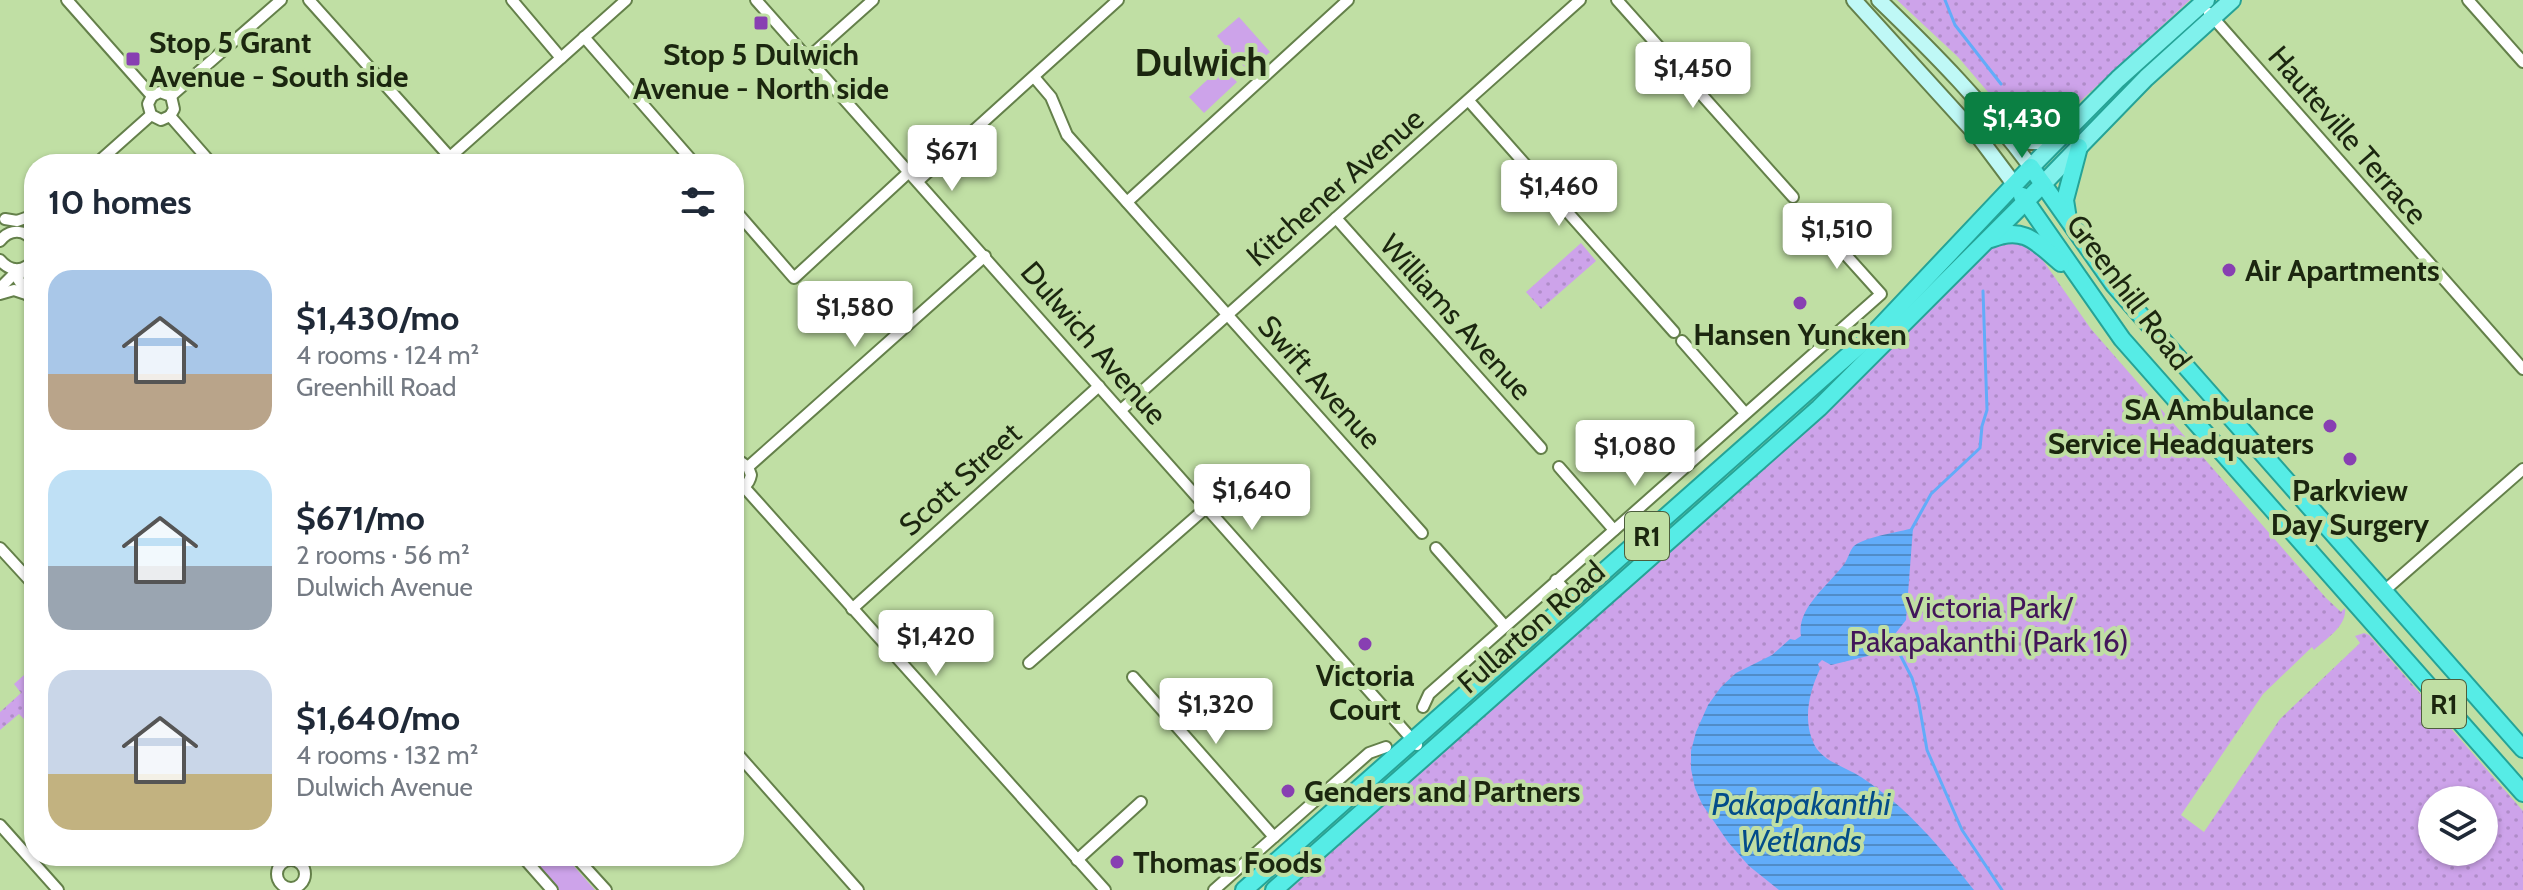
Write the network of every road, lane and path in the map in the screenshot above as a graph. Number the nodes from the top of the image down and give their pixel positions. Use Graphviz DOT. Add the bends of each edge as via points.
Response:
graph roads {
  1 [pos="67,0"];
  2 [pos="281,0"];
  3 [pos="309,0"];
  4 [pos="512,0"];
  5 [pos="626,0"];
  6 [pos="756,0"];
  7 [pos="873,0"];
  8 [pos="1118,0"];
  9 [pos="1348,0"];
  10 [pos="1580,0"];
  11 [pos="1617,0"];
  12 [pos="1854,0"];
  13 [pos="1879,0"];
  14 [pos="2232,0"];
  15 [pos="2468,0"];
  16 [pos="2204,2"];
  17 [pos="2213,18"];
  18 [pos="584,37"];
  19 [pos="561,58"];
  20 [pos="808,58"];
  21 [pos="2523,62"];
  22 [pos="1034,77"];
  23 [pos="152,96"];
  24 [pos="171,96"];
  25 [pos="1469,101"];
  26 [pos="151,115"];
  27 [pos="170,116"];
  28 [pos="2002,128"];
  29 [pos="2055,142"];
  30 [pos="2079,147"];
  31 [pos="107,154"];
  32 [pos="203,154"];
  33 [pos="447,154"];
  34 [pos="460,154"];
  35 [pos="686,154"];
  36 [pos="2031,167"];
  37 [pos="909,172"];
  38 [pos="918,181"];
  39 [pos="2014,184"];
  40 [pos="2043,184"];
  41 [pos="1793,197"];
  42 [pos="2026,201"];
  43 [pos="1127,202"];
  44 [pos="1336,218"];
  45 [pos="24,219"];
  46 [pos="2,220"];
  47 [pos="744,220"];
  48 [pos="2068,220"];
  49 [pos="1818,224"];
  50 [pos="24,232"];
  51 [pos="24,234"];
  52 [pos="1990,239"];
  53 [pos="1,240"];
  54 [pos="985,256"];
  55 [pos="0,260"];
  56 [pos="24,266"];
  57 [pos="19,270"];
  58 [pos="2074,274"];
  59 [pos="24,290"];
  60 [pos="0,291"];
  61 [pos="24,293"];
  62 [pos="1227,315"];
  63 [pos="1674,332"];
  64 [pos="1682,341"];
  65 [pos="2523,369"];
  66 [pos="1099,386"];
  67 [pos="1121,410"];
  68 [pos="1745,413"];
  69 [pos="1541,448"];
  70 [pos="744,464"];
  71 [pos="748,467"];
  72 [pos="1559,467"];
  73 [pos="2523,469"];
  74 [pos="744,484"];
  75 [pos="744,492"];
  76 [pos="1207,507"];
  77 [pos="1614,530"];
  78 [pos="1422,533"];
  79 [pos="0,548"];
  80 [pos="1436,548"];
  81 [pos="24,574"];
  82 [pos="1556,580"];
  83 [pos="2384,591"];
  84 [pos="1574,600"];
  85 [pos="852,609"];
  86 [pos="1588,615"];
  87 [pos="1504,625"];
  88 [pos="1029,663"];
  89 [pos="1133,677"];
  90 [pos="1423,707"];
  91 [pos="1414,741"];
  92 [pos="1386,747"];
  93 [pos="2523,749"];
  94 [pos="1426,755"];
  95 [pos="744,761"];
  96 [pos="2523,793"];
  97 [pos="1141,802"];
  98 [pos="0,825"];
  99 [pos="1274,837"];
  100 [pos="24,852"];
  101 [pos="1077,860"];
  102 [pos="37,866"];
  103 [pos="277,866"];
  104 [pos="305,866"];
  105 [pos="531,866"];
  106 [pos="584,866"];
  107 [pos="278,887"];
  108 [pos="302,887"];
  109 [pos="58,890"];
  110 [pos="552,890"];
  111 [pos="606,890"];
  112 [pos="858,890"];
  113 [pos="1105,890"];
  114 [pos="1214,890"];
  115 [pos="1244,890"];
  116 [pos="1274,890"];
  1 -- 23 [label="street"];
  2 -- 24 [label="street"];
  3 -- 33 [label="street"];
  4 -- 19 [label="street"];
  5 -- 18 [label="street"];
  6 -- 20 [label="street, Dulwich Avenue"];
  7 -- 20 [label="street"];
  8 -- 22 [label="street"];
  9 -- 43 [label="street"];
  10 -- 25 [label="street, Kitchener Avenue"];
  11 -- 41 [label="street"];
  12 -- 39 [label="main road, Greenhill Road"];
  13 -- 28 [label="main road, Greenhill Road"];
  14 -- 17 [label="main road, Fullarton Road"];
  15 -- 21 [label="street"];
  16 -- 17 [label="street, Hauteville Terrace"];
  16 -- 29 [label="main road, Fullarton Road"];
  17 -- 30 [label="main road, Fullarton Road"];
  17 -- 65 [label="street, Hauteville Terrace"];
  18 -- 19 [label="street"];
  18 -- 35 [label="street"];
  19 -- 34 [label="street"];
  20 -- 37 [label="street, Dulwich Avenue"];
  22 -- 38 [label="street"];
  22 -- 43 [label="street, Swift Avenue" via="1051,97 1067,135"];
  23 -- 24 [label="street"];
  23 -- 26 [label="street"];
  24 -- 27 [label="street"];
  25 -- 44 [label="street, Kitchener Avenue"];
  25 -- 63 [label="street"];
  26 -- 27 [label="street" via="161,120"];
  26 -- 31 [label="street"];
  27 -- 32 [label="street"];
  28 -- 29 [label="main road" via="2030,142"];
  28 -- 36 [label="main road, Greenhill Road"];
  29 -- 36 [label="main road, Fullarton Road"];
  30 -- 40 [label="main road, Fullarton Road"];
  30 -- 48 [label="highway" via="2065,200"];
  36 -- 39 [label="highway, Fullarton Road / R1"];
  36 -- 40 [label="highway, Greenhill Road / R1"];
  37 -- 38 [label="street, Dulwich Avenue"];
  37 -- 47 [label="street" via="794,278"];
  38 -- 54 [label="street, Dulwich Avenue"];
  39 -- 42 [label="highway, Greenhill Road"];
  39 -- 84 [label="highway, Fullarton Road / R1" via="1878,329"];
  40 -- 42 [label="highway, Fullarton Road"];
  40 -- 48 [label="highway, Greenhill Road / R1"];
  42 -- 52 [label="highway, Fullarton Road / R1"];
  42 -- 58 [label="highway, Greenhill Road"];
  43 -- 62 [label="street, Swift Avenue"];
  44 -- 62 [label="street, Kitchener Avenue"];
  44 -- 69 [label="street, Williams Avenue"];
  45 -- 46 [label="street"];
  46 -- 50 [label="street"];
  46 -- 53 [label="street"];
  48 -- 83 [label="highway, Greenhill Road / R1" via="2114,285"];
  49 -- 68 [label="street, Fullarton Road" via="1881,294"];
  51 -- 53 [label="street"];
  52 -- 58 [label="highway, R1" via="2006,232 2029,237"];
  52 -- 86 [label="highway, Fullarton Road / R1" via="1819,408"];
  54 -- 66 [label="street, Dulwich Avenue"];
  54 -- 71 [label="street"];
  55 -- 57 [label="street"];
  56 -- 57 [label="street"];
  57 -- 59 [label="street"];
  57 -- 60 [label="street"];
  58 -- 96 [label="highway, Greenhill Road / R1" via="2122,339"];
  60 -- 61 [label="street"];
  62 -- 67 [label="street, Kitchener Avenue"];
  62 -- 78 [label="street, Swift Avenue"];
  64 -- 68 [label="street"];
  66 -- 67 [label="street, Dulwich Avenue"];
  66 -- 85 [label="street, Scott Street"];
  67 -- 76 [label="street, Dulwich Avenue"];
  68 -- 77 [label="street, Fullarton Road"];
  70 -- 71 [label="street"];
  71 -- 74 [label="street" via="750,480"];
  72 -- 77 [label="street"];
  73 -- 83 [label="street"];
  75 -- 85 [label="street"];
  76 -- 88 [label="street"];
  76 -- 91 [label="street, Dulwich Avenue"];
  77 -- 82 [label="street, Fullarton Road"];
  79 -- 81 [label="street"];
  80 -- 87 [label="street"];
  82 -- 84 [label="street, Fullarton Road"];
  82 -- 87 [label="street, Fullarton Road"];
  83 -- 93 [label="highway, Greenhill Road / R1"];
  84 -- 86 [label="highway"];
  84 -- 91 [label="highway, Fullarton Road / R1"];
  85 -- 101 [label="street"];
  86 -- 94 [label="highway, Fullarton Road / R1"];
  87 -- 90 [label="street, Fullarton Road" via="1429,694"];
  89 -- 99 [label="street"];
  91 -- 94 [label="street, Dulwich Avenue"];
  91 -- 115 [label="highway, Fullarton Road / R1"];
  92 -- 99 [label="street" via="1369,753"];
  94 -- 116 [label="highway, Fullarton Road / R1"];
  95 -- 112 [label="street"];
  97 -- 101 [label="street"];
  98 -- 100 [label="street"];
  99 -- 114 [label="street"];
  101 -- 113 [label="street"];
  102 -- 109 [label="street"];
  103 -- 107 [label="street"];
  104 -- 108 [label="street"];
  105 -- 110 [label="street"];
  106 -- 111 [label="street"];
  107 -- 108 [label="street"];
}
